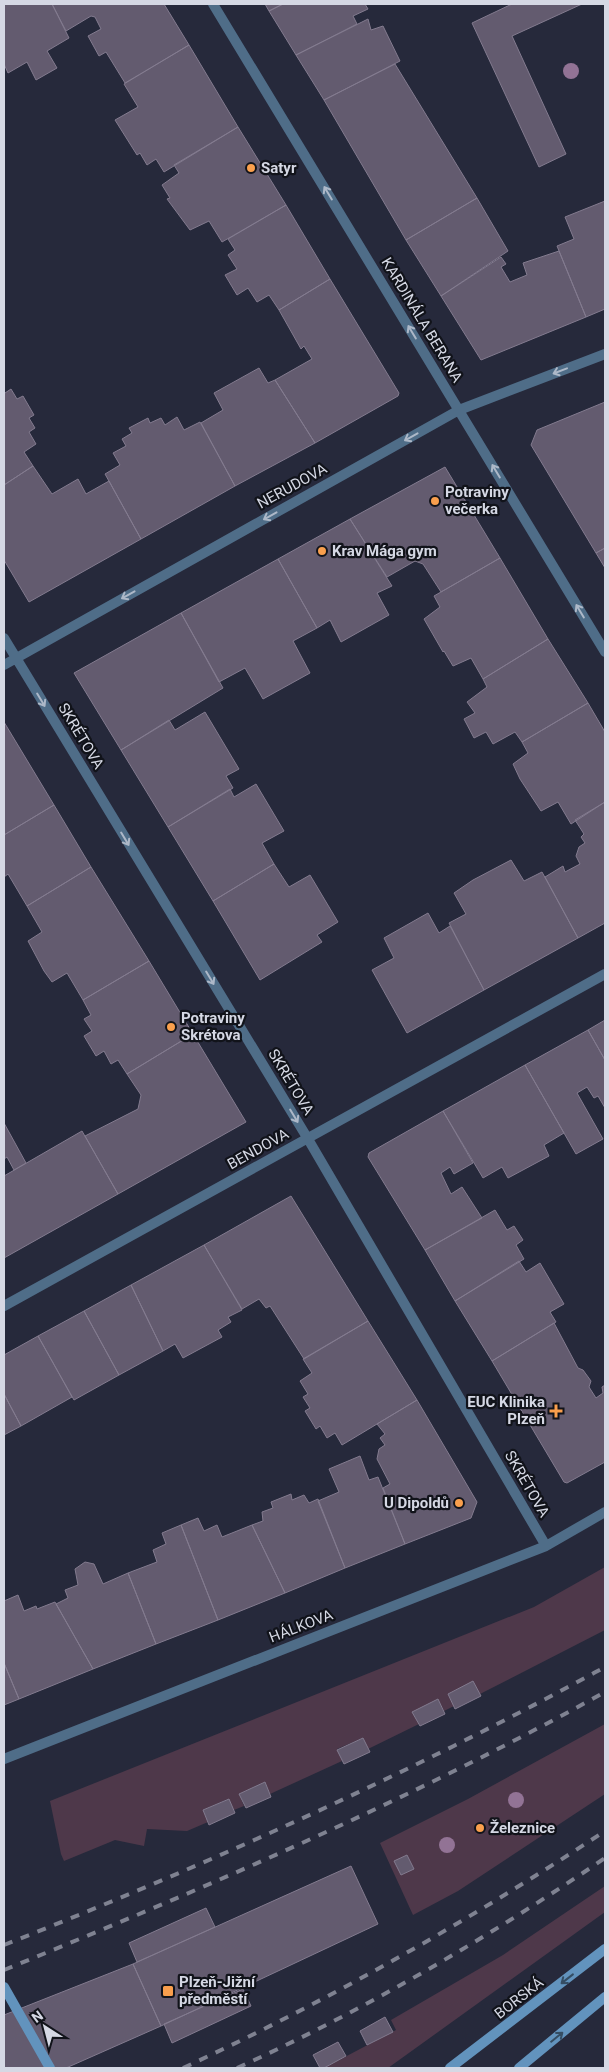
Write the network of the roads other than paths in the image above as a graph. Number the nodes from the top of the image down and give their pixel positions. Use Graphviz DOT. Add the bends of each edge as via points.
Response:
graph roads {
  1 [pos="213,4"];
  2 [pos="605,354"];
  3 [pos="459,410"];
  4 [pos="4,638"];
  5 [pos="605,652"];
  6 [pos="16,658"];
  7 [pos="4,664"];
  8 [pos="605,974"];
  9 [pos="308,1139"];
  10 [pos="4,1306"];
  11 [pos="605,1512"];
  12 [pos="546,1546"];
  13 [pos="4,1759"];
  14 [pos="605,1949"];
  15 [pos="4,1988"];
  16 [pos="605,1997"];
  17 [pos="50,2068"];
  18 [pos="450,2068"];
  19 [pos="519,2068"];
  3 -- 1 [label="street, KARDINÁLA BERANA, one-way"];
  2 -- 3 [label="street, NERUDOVA, one-way"];
  5 -- 3 [label="street, KARDINÁLA BERANA, one-way"];
  3 -- 6 [label="street, NERUDOVA, one-way"];
  4 -- 6 [label="street, SKRÉTOVA"];
  6 -- 7 [label="street, NERUDOVA"];
  6 -- 9 [label="street, SKRÉTOVA, one-way"];
  8 -- 9 [label="street, BENDOVA"];
  9 -- 10 [label="street, BENDOVA"];
  9 -- 12 [label="street, SKRÉTOVA"];
  11 -- 12 [label="street, HÁLKOVA"];
  12 -- 13 [label="street, HÁLKOVA"];
  14 -- 18 [label="street, BORSKÁ, one-way"];
  15 -- 17 [label="street"];
  19 -- 16 [label="street, one-way"];
}
